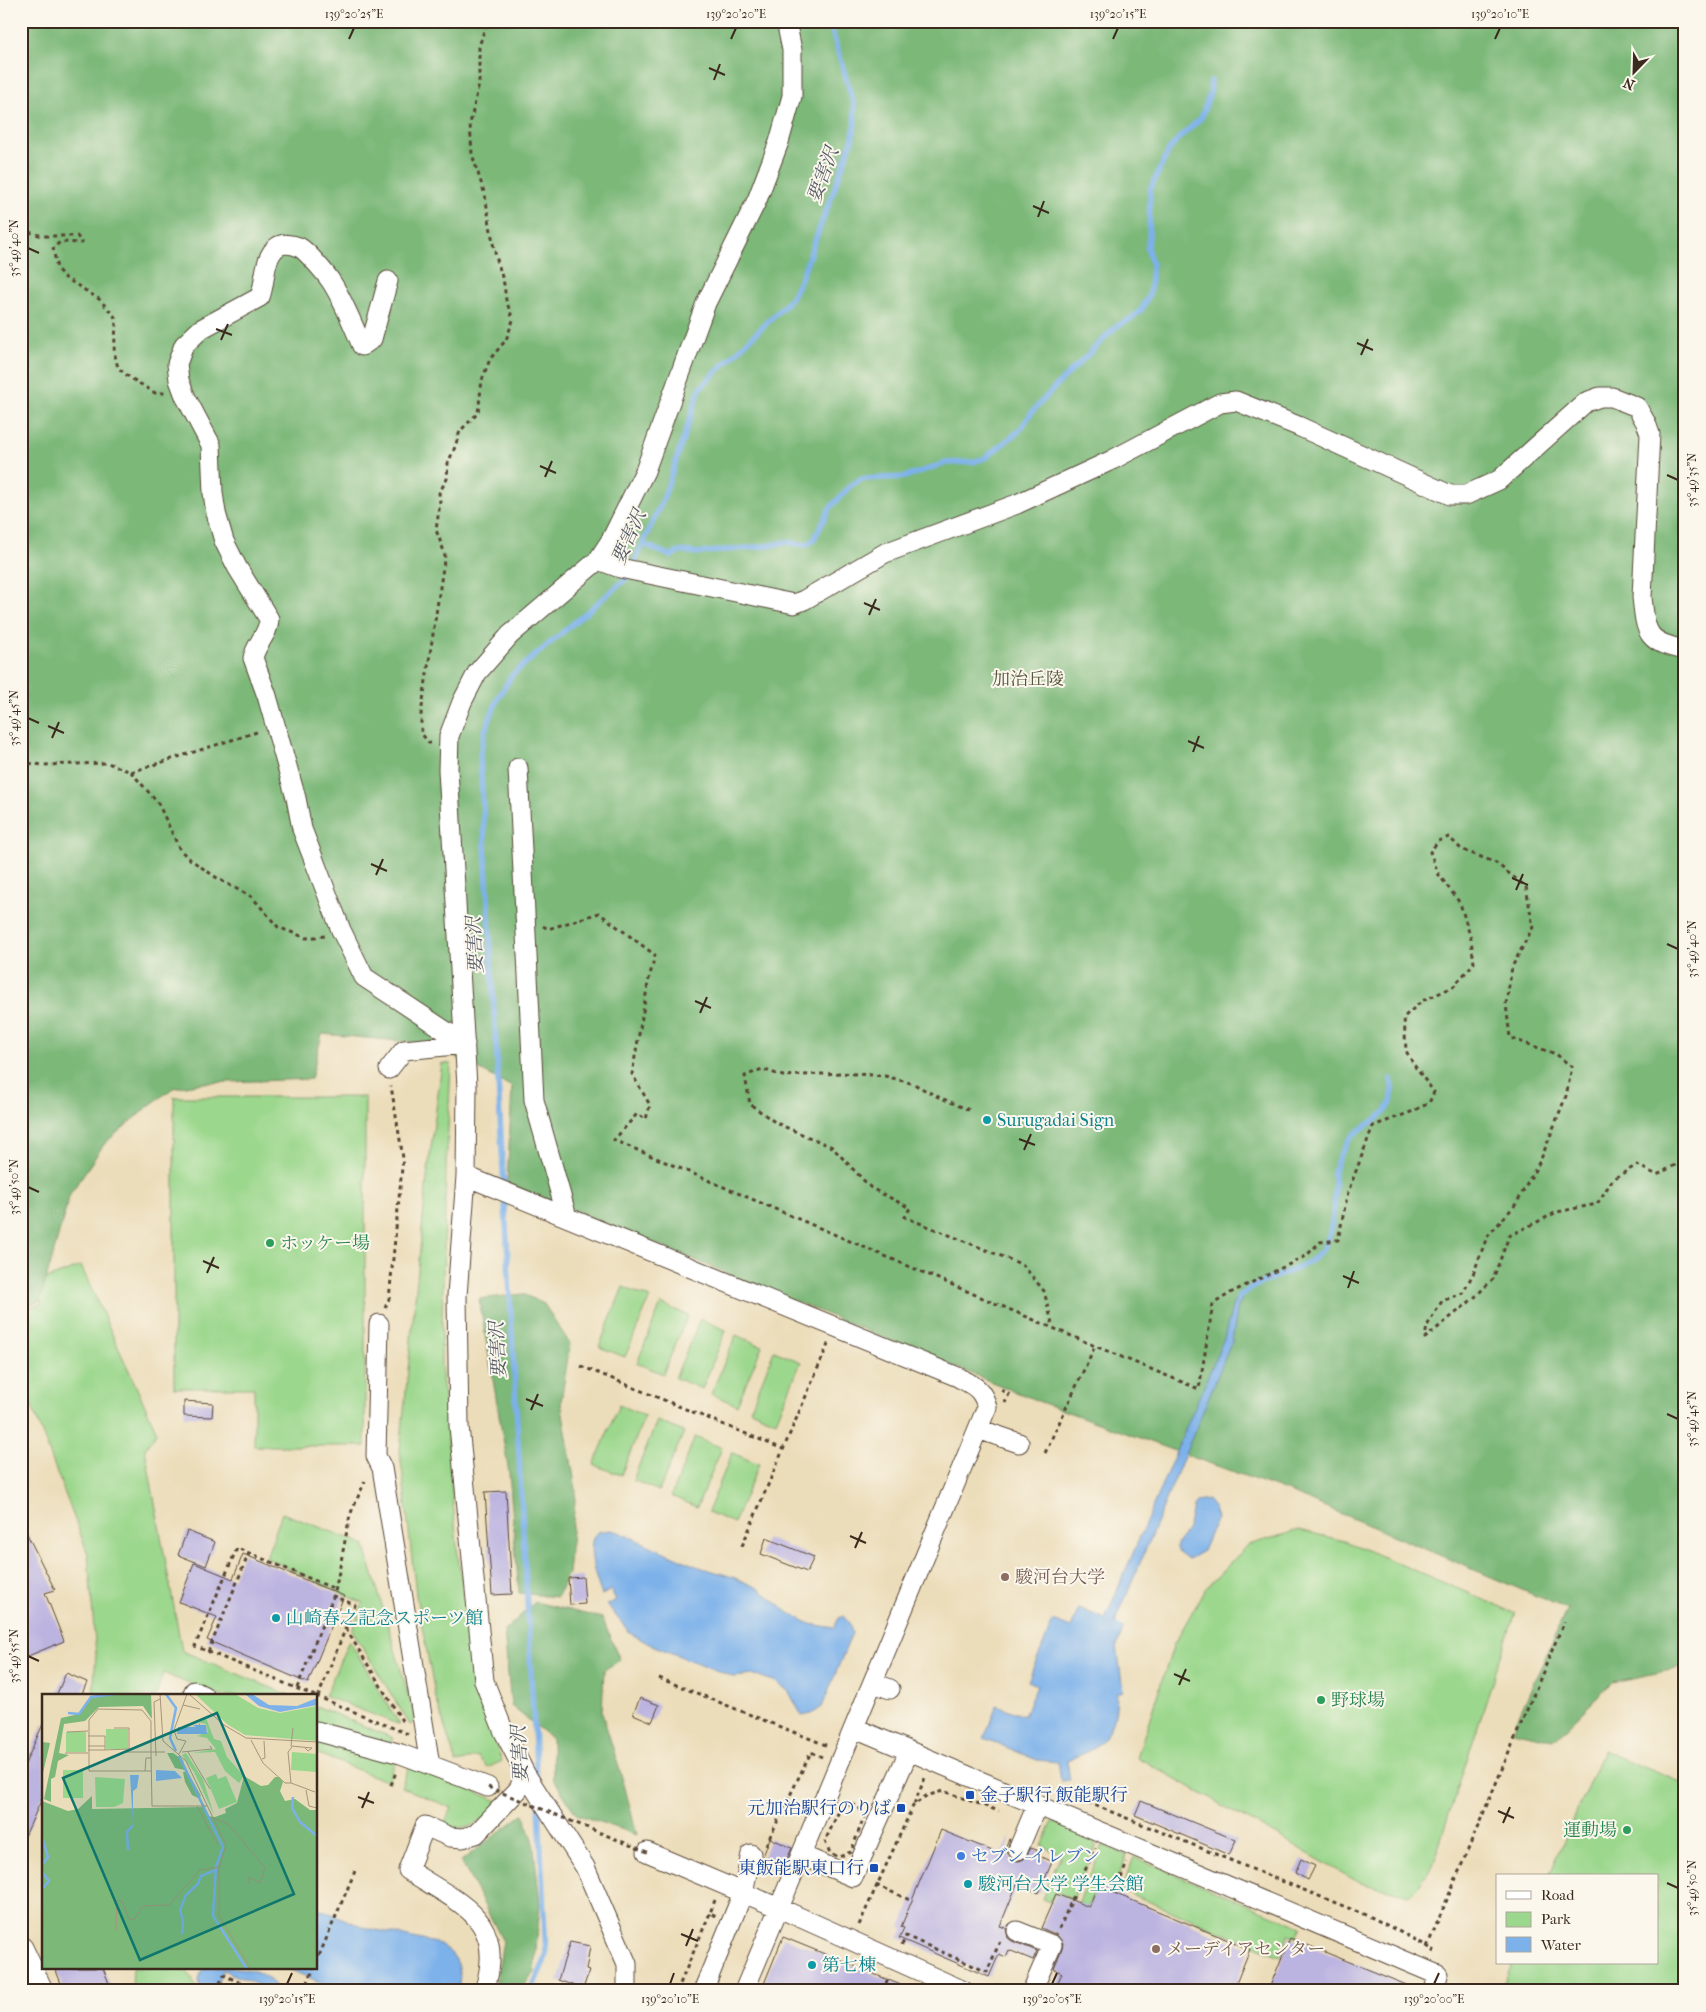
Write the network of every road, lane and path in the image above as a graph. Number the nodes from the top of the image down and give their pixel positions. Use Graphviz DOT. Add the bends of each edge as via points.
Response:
graph roads {
  1 [pos="486,21"];
  2 [pos="786,21"];
  3 [pos="21,230"];
  4 [pos="388,281"];
  5 [pos="183,390"];
  6 [pos="598,560"];
  7 [pos="1685,650"];
  8 [pos="276,726"];
  9 [pos="449,736"];
  10 [pos="21,762"];
  11 [pos="518,768"];
  12 [pos="131,772"];
  13 [pos="525,916"];
  14 [pos="343,935"];
  15 [pos="465,1044"];
  16 [pos="389,1069"];
  17 [pos="969,1110"];
  18 [pos="1685,1150"];
  19 [pos="466,1176"];
  20 [pos="567,1217"];
  21 [pos="379,1324"];
  22 [pos="1053,1328"];
  23 [pos="831,1337"];
  24 [pos="1095,1346"];
  25 [pos="581,1366"];
  26 [pos="1009,1394"];
  27 [pos="985,1432"];
  28 [pos="1019,1443"];
  29 [pos="783,1448"];
  30 [pos="1045,1453"];
  31 [pos="376,1456"];
  32 [pos="742,1546"];
  33 [pos="249,1553"];
  34 [pos="335,1589"];
  35 [pos="333,1596"];
  36 [pos="1564,1622"];
  37 [pos="346,1629"];
  38 [pos="208,1652"];
  39 [pos="659,1678"];
  40 [pos="298,1688"];
  41 [pos="312,1694"];
  42 [pos="317,1694"];
  43 [pos="318,1697"];
  44 [pos="855,1728"];
  45 [pos="318,1732"];
  46 [pos="411,1735"];
  47 [pos="836,1748"];
  48 [pos="909,1750"];
  49 [pos="400,1760"];
  50 [pos="828,1760"];
  51 [pos="430,1765"];
  52 [pos="526,1777"];
  53 [pos="391,1786"];
  54 [pos="488,1787"];
  55 [pos="852,1804"];
  56 [pos="1035,1809"];
  57 [pos="1099,1840"];
  58 [pos="758,1850"];
  59 [pos="1018,1850"];
  60 [pos="647,1852"];
  61 [pos="802,1855"];
  62 [pos="1128,1861"];
  63 [pos="355,1872"];
  64 [pos="876,1885"];
  65 [pos="743,1893"];
  66 [pos="1115,1893"];
  67 [pos="912,1901"];
  68 [pos="779,1908"];
  69 [pos="710,1913"];
  70 [pos="1017,1931"];
  71 [pos="852,1942"];
  72 [pos="1052,1945"];
  73 [pos="21,1949"];
  74 [pos="318,1958"];
  75 [pos="1419,1966"];
  76 [pos="313,1970"];
  77 [pos="41,1991"];
  78 [pos="216,1991"];
  79 [pos="257,1991"];
  80 [pos="304,1991"];
  81 [pos="484,1991"];
  82 [pos="627,1991"];
  83 [pos="677,1991"];
  84 [pos="703,1991"];
  85 [pos="744,1991"];
  86 [pos="964,1991"];
  87 [pos="1032,1991"];
  88 [pos="1434,1991"];
  1 -- 9 [label="path" via="480,47 479,84 470,124 472,154 485,195 494,249 513,320 506,340 490,359 482,380 478,413 460,431 448,463 447,480 438,492 440,504 436,530 445,554 421,714 421,733 429,744"];
  2 -- 6 [label="street" via="792,50 792,96 779,142 757,200 706,303 645,471"];
  3 -- 5 [label="path" via="43,236 77,236 82,243 62,242 53,247 58,269 99,299 115,317 114,351 118,368 155,393"];
  4 -- 5 [label="street" via="372,339 362,346 332,283 300,247 291,244 277,246 265,268 265,286 260,297 201,329 184,345 177,364"];
  5 -- 8 [label="street" via="211,445 213,493 224,541 269,618 265,636 253,658"];
  6 -- 7 [label="street" via="620,568 794,604 885,553 1016,504 1112,460 1220,404 1236,401 1450,495 1466,495 1499,480 1586,402 1612,397 1637,407 1650,434 1642,597 1644,622 1650,636 1664,646"];
  6 -- 9 [label="street" via="510,635 477,673"];
  8 -- 12 [label="path"];
  8 -- 14 [label="street" via="302,829"];
  9 -- 15 [label="street" via="448,770"];
  10 -- 12 [label="path" via="42,765 108,763"];
  11 -- 13 [label="street"];
  12 -- 14 [label="path" via="158,803 180,850 220,880 252,897 278,927 306,938"];
  13 -- 20 [label="street" via="534,1100"];
  13 -- 22 [label="path" via="548,929 599,913 655,955 632,1074 650,1105 646,1119 637,1114 614,1140"];
  14 -- 15 [label="street" via="364,978"];
  15 -- 16 [label="street" via="404,1050"];
  15 -- 19 [label="street"];
  16 -- 21 [label="path" via="402,1158 389,1299"];
  17 -- 22 [label="path" via="914,1084 885,1076 783,1076 762,1069 745,1076 750,1104 776,1123 832,1147 872,1188 910,1208 905,1217 1022,1264 1044,1291"];
  18 -- 24 [label="path" via="1675,1165 1657,1175 1637,1165 1612,1179 1596,1204 1556,1212 1509,1236 1493,1279 1425,1338 1427,1326 1442,1301 1463,1293 1487,1237 1516,1204 1540,1159 1566,1096 1572,1067 1556,1054 1510,1038 1506,1004 1512,967 1533,927 1526,887 1496,863 1461,849 1449,837 1438,841 1430,852 1439,875 1460,903 1471,939 1474,963 1453,987 1422,1001 1404,1017 1406,1051 1434,1092 1429,1103 1374,1126 1348,1192 1338,1240 1320,1242 1306,1256 1213,1304 1199,1389"];
  19 -- 20 [label="street"];
  19 -- 52 [label="street" via="457,1296 459,1426 484,1681"];
  20 -- 27 [label="street" via="958,1377 978,1388 984,1397 987,1408"];
  21 -- 31 [label="street"];
  22 -- 24 [label="path"];
  23 -- 29 [label="path"];
  24 -- 30 [label="path"];
  25 -- 29 [label="path"];
  26 -- 27 [label="path"];
  27 -- 28 [label="street"];
  27 -- 44 [label="street" via="882,1686"];
  29 -- 32 [label="path"];
  31 -- 34 [label="path" via="350,1515"];
  31 -- 51 [label="street" via="382,1468"];
  33 -- 34 [label="path"];
  33 -- 38 [label="path"];
  33 -- 38 [label="path" via="237,1548 195,1646"];
  34 -- 35 [label="path"];
  35 -- 37 [label="path" via="355,1606"];
  35 -- 40 [label="path"];
  36 -- 75 [label="path"];
  37 -- 42 [label="path"];
  37 -- 46 [label="path"];
  38 -- 40 [label="path"];
  39 -- 47 [label="path"];
  40 -- 41 [label="path"];
  43 -- 46 [label="path"];
  44 -- 48 [label="street"];
  44 -- 61 [label="street"];
  45 -- 49 [label="street"];
  46 -- 49 [label="path"];
  48 -- 56 [label="street"];
  48 -- 61 [label="street" via="853,1877"];
  49 -- 51 [label="street"];
  49 -- 53 [label="path"];
  50 -- 58 [label="path" via="811,1752"];
  51 -- 54 [label="street"];
  52 -- 81 [label="street" via="518,1790 476,1834 450,1837 425,1826 408,1870 465,1907 486,1930 491,1967"];
  52 -- 82 [label="street" via="585,1867 627,1964"];
  54 -- 60 [label="path, bridge"];
  55 -- 55 [label="path" via="840,1809 825,1842 830,1853 839,1857 851,1852 864,1817 859,1807"];
  56 -- 59 [label="street"];
  56 -- 64 [label="path" via="998,1811 942,1791 926,1796 913,1806"];
  56 -- 75 [label="street"];
  57 -- 72 [label="path"];
  58 -- 65 [label="street"];
  60 -- 65 [label="street"];
  61 -- 68 [label="street"];
  62 -- 66 [label="path"];
  63 -- 74 [label="path"];
  64 -- 67 [label="path"];
  64 -- 71 [label="path"];
  65 -- 68 [label="street"];
  65 -- 84 [label="street"];
  68 -- 71 [label="street"];
  68 -- 85 [label="street"];
  69 -- 83 [label="path"];
  70 -- 72 [label="street"];
  71 -- 86 [label="street"];
  72 -- 87 [label="street"];
  73 -- 77 [label="main road"];
  75 -- 88 [label="street" via="1438,1975"];
  76 -- 80 [label="path"];
  78 -- 79 [label="path" via="224,1975"];
}
